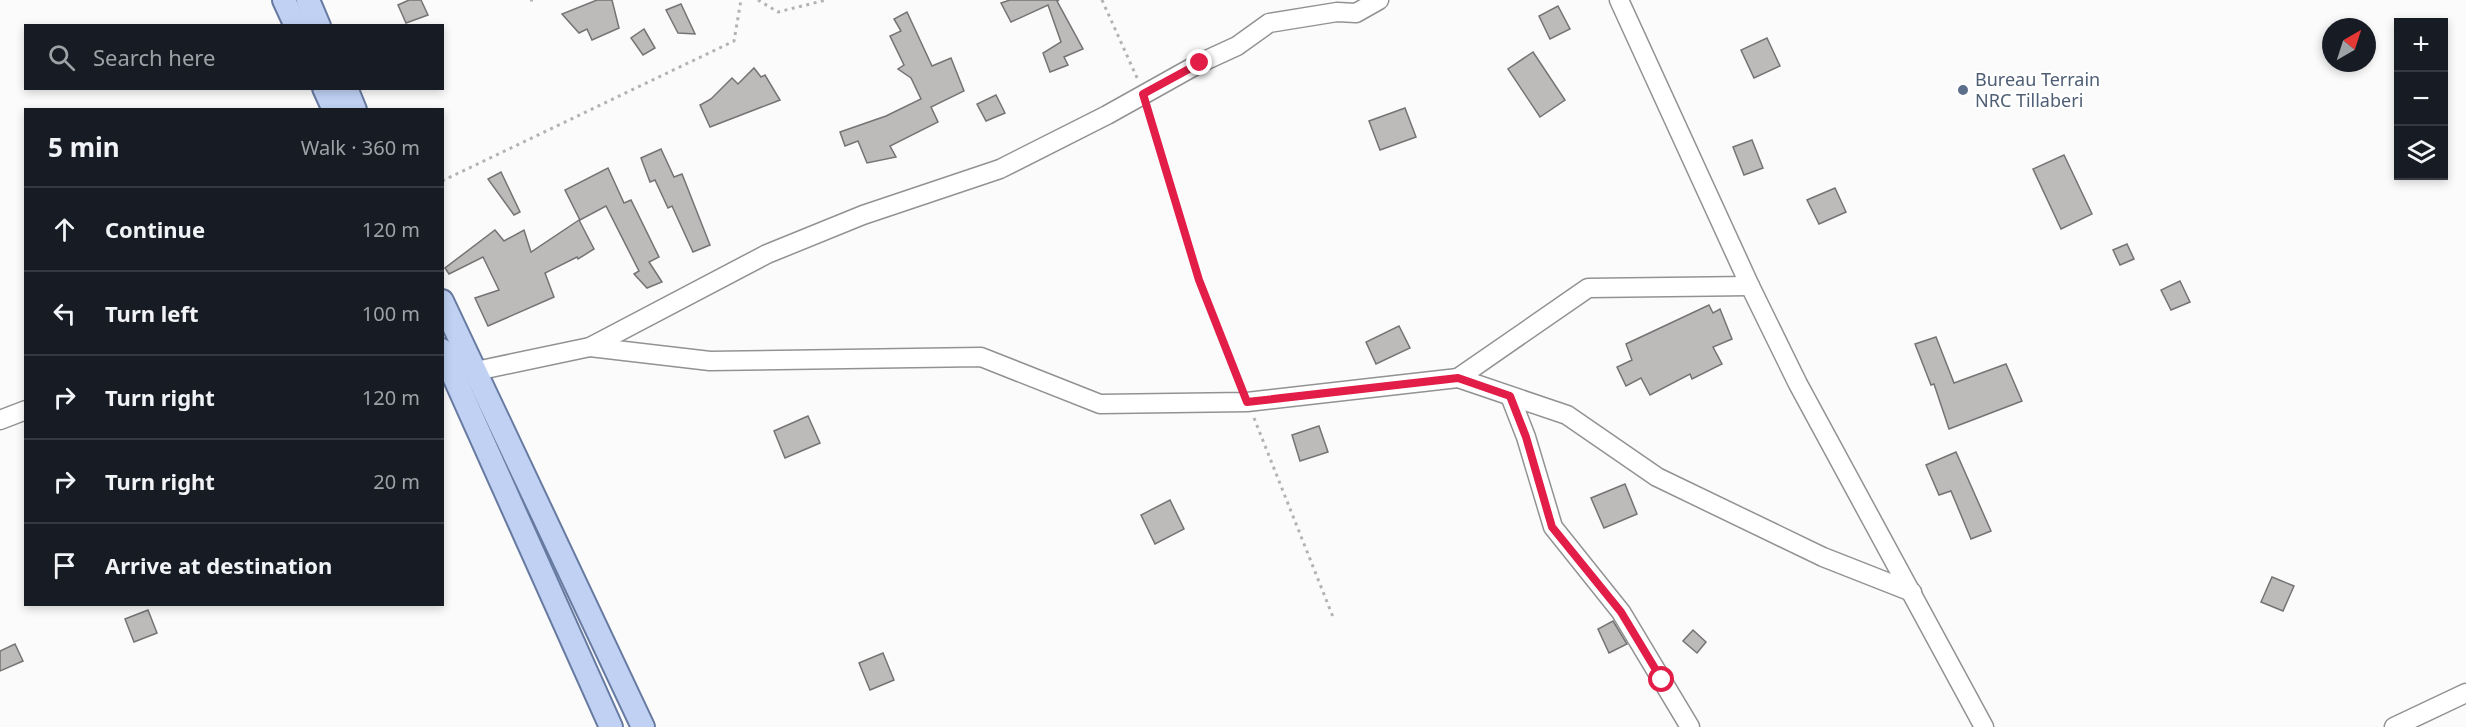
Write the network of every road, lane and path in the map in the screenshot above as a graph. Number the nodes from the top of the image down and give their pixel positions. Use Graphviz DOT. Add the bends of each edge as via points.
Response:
graph roads {
  1 [pos="284,0"];
  2 [pos="309,0"];
  3 [pos="530,0"];
  4 [pos="534,0"];
  5 [pos="741,0"];
  6 [pos="758,0"];
  7 [pos="826,0"];
  8 [pos="1102,0"];
  9 [pos="1378,0"];
  10 [pos="1619,0"];
  11 [pos="1334,6"];
  12 [pos="295,24"];
  13 [pos="319,24"];
  14 [pos="325,90"];
  15 [pos="347,90"];
  16 [pos="1143,94"];
  17 [pos="333,108"];
  18 [pos="355,108"];
  19 [pos="444,180"];
  20 [pos="1750,286"];
  21 [pos="444,305"];
  22 [pos="590,347"];
  23 [pos="444,354"];
  24 [pos="476,371"];
  25 [pos="1458,378"];
  26 [pos="1510,396"];
  27 [pos="1247,402"];
  28 [pos="24,411"];
  29 [pos="0,420"];
  30 [pos="1912,592"];
  31 [pos="1333,616"];
  32 [pos="2466,693"];
  33 [pos="611,727"];
  34 [pos="643,727"];
  35 [pos="1689,727"];
  36 [pos="1984,727"];
  37 [pos="2394,727"];
  1 -- 12 [label="main road"];
  2 -- 13 [label="main road"];
  3 -- 4 [label="path"];
  5 -- 19 [label="path" via="734,41"];
  6 -- 7 [label="path" via="778,12"];
  8 -- 16 [label="path"];
  9 -- 11 [label="street" via="1356,13"];
  10 -- 20 [label="street"];
  11 -- 16 [label="street" via="1269,23 1237,46"];
  14 -- 17 [label="main road"];
  15 -- 18 [label="main road"];
  16 -- 22 [label="street" via="1000,169 863,215 767,254"];
  16 -- 27 [label="path" via="1199,280"];
  20 -- 25 [label="street" via="1588,288"];
  20 -- 30 [label="street" via="1798,384"];
  21 -- 24 [label="main road"];
  22 -- 24 [label="street"];
  22 -- 27 [label="street" via="710,361 981,357 1100,404"];
  23 -- 33 [label="main road"];
  24 -- 34 [label="main road"];
  25 -- 26 [label="street"];
  25 -- 27 [label="street"];
  26 -- 30 [label="street" via="1567,415 1668,482 1823,557"];
  26 -- 35 [label="street" via="1552,527 1621,612"];
  27 -- 31 [label="path"];
  28 -- 29 [label="street"];
  30 -- 36 [label="street"];
  32 -- 37 [label="street"];
}
